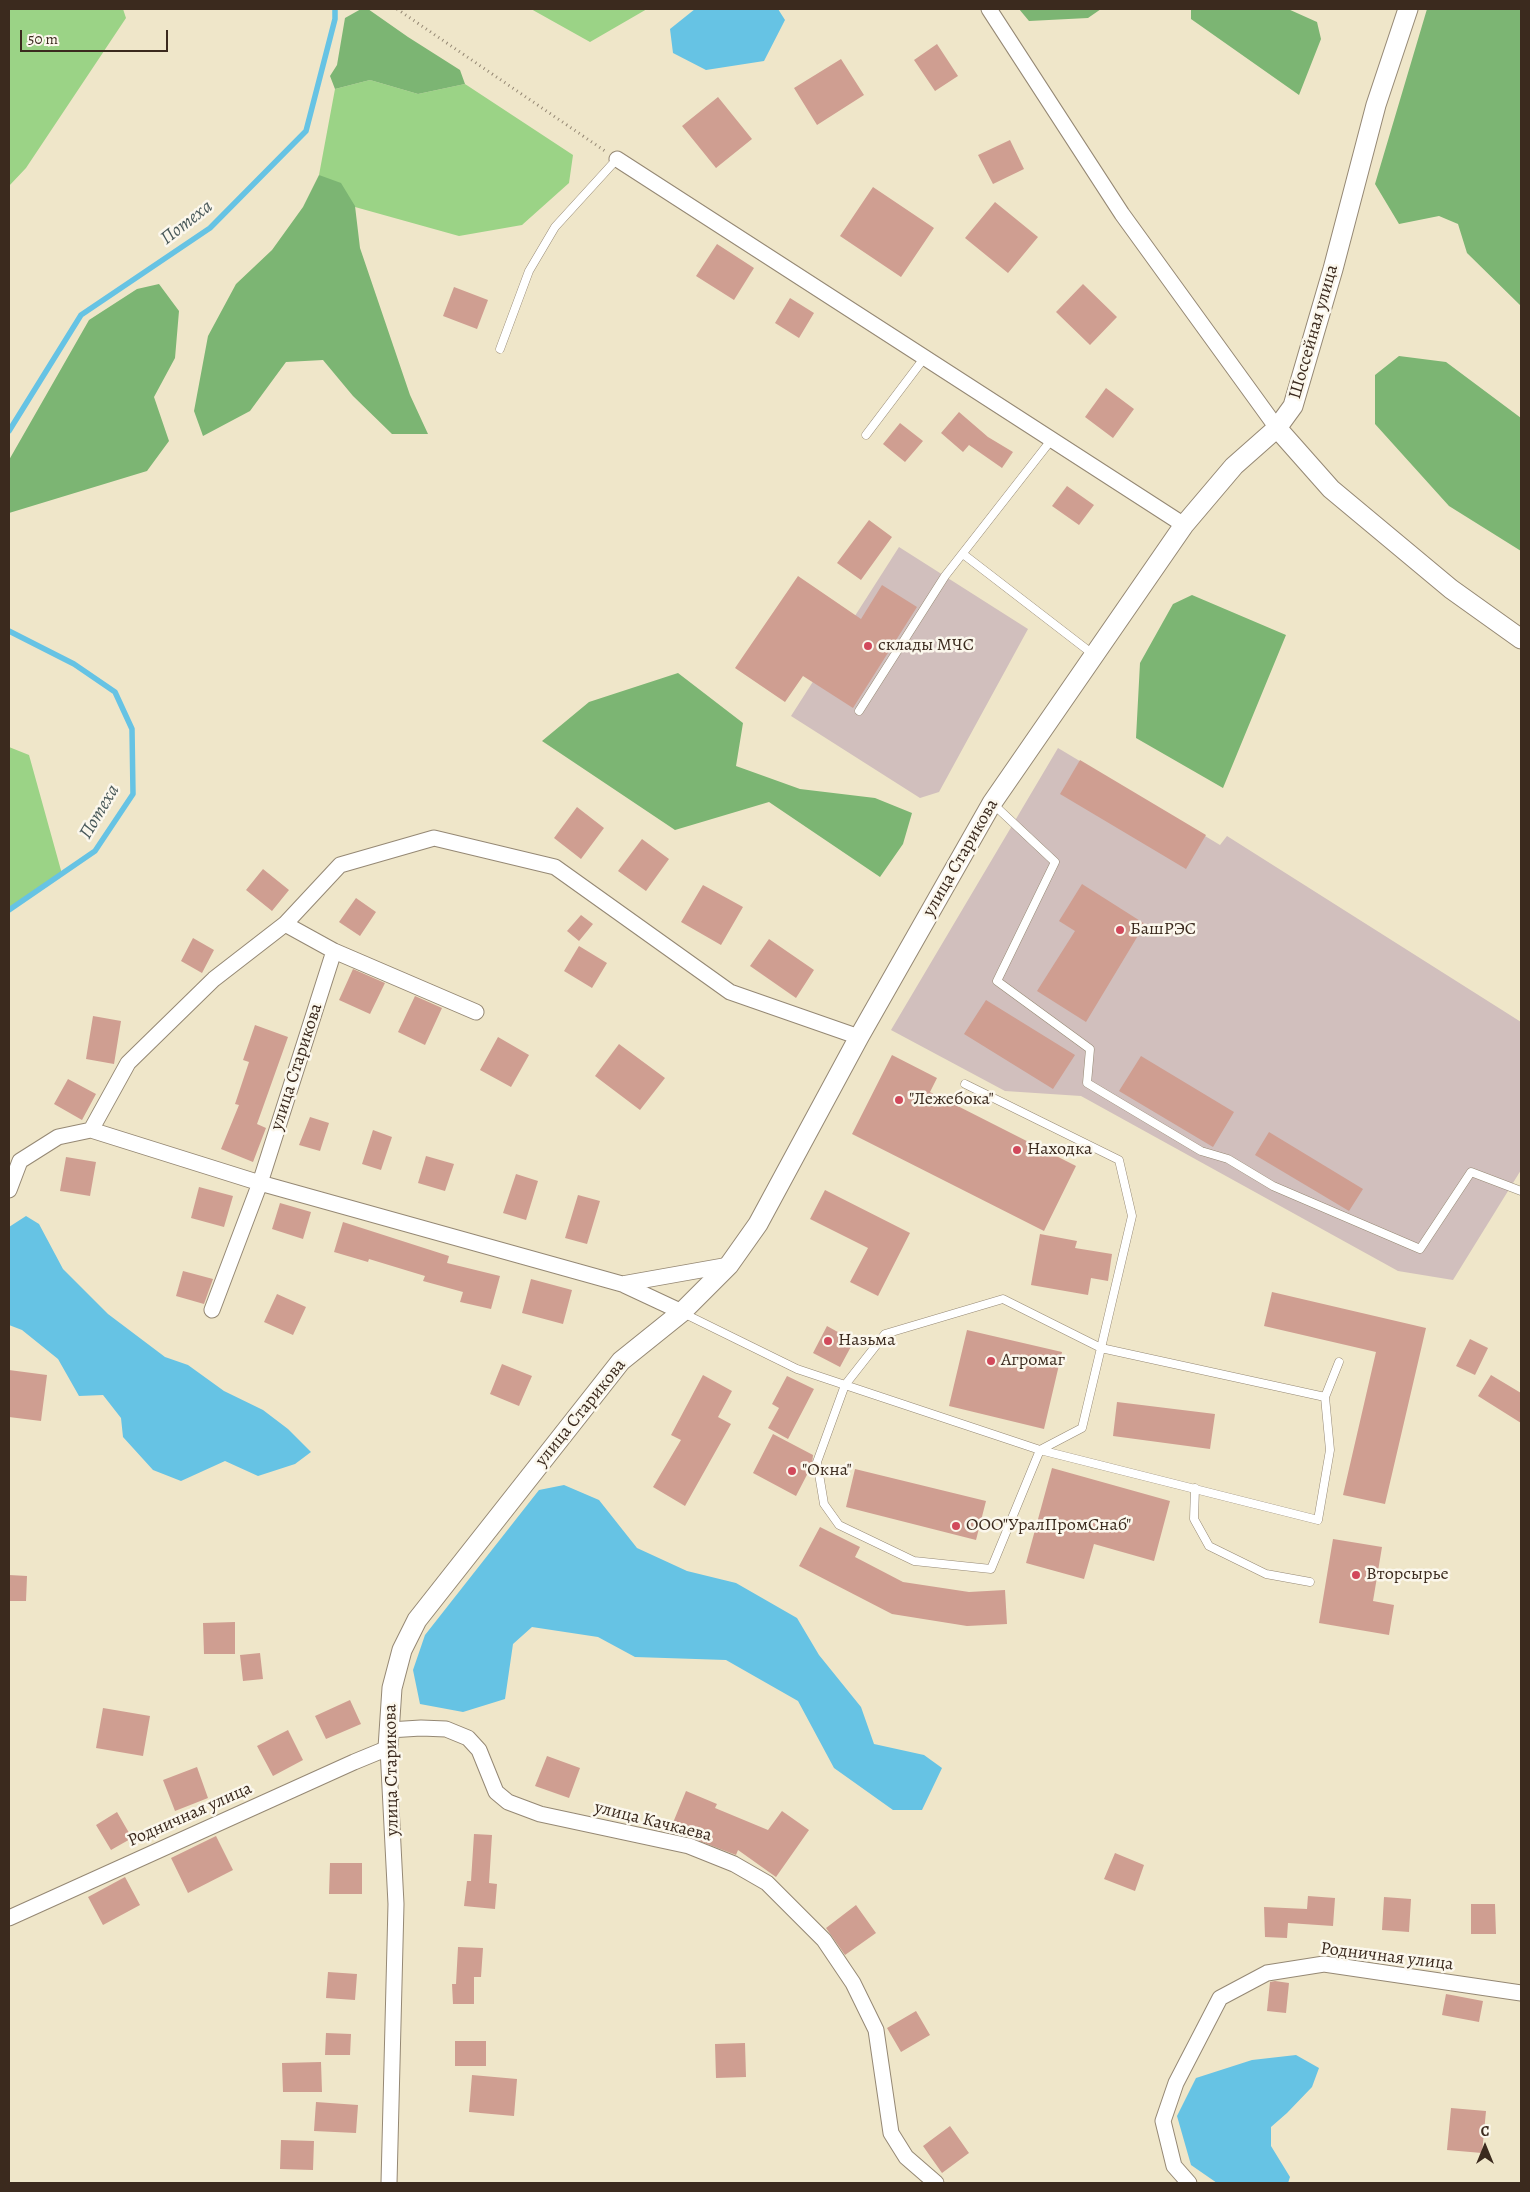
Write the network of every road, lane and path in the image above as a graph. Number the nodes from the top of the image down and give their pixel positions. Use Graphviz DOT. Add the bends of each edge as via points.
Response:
graph roads {
  1 [pos="397,9"];
  2 [pos="990,9"];
  3 [pos="1408,9"];
  4 [pos="617,159"];
  5 [pos="500,349"];
  6 [pos="925,357"];
  7 [pos="1277,428"];
  8 [pos="866,435"];
  9 [pos="1052,439"];
  10 [pos="1184,524"];
  11 [pos="963,554"];
  12 [pos="1521,638"];
  13 [pos="1094,655"];
  14 [pos="859,711"];
  15 [pos="992,802"];
  16 [pos="285,924"];
  17 [pos="334,951"];
  18 [pos="476,1012"];
  19 [pos="858,1037"];
  20 [pos="965,1084"];
  21 [pos="91,1130"];
  22 [pos="260,1183"];
  23 [pos="9,1190"];
  24 [pos="1521,1190"];
  25 [pos="729,1265"];
  26 [pos="622,1284"];
  27 [pos="212,1310"];
  28 [pos="682,1312"];
  29 [pos="1101,1348"];
  30 [pos="1339,1362"];
  31 [pos="845,1385"];
  32 [pos="1325,1397"];
  33 [pos="1040,1450"];
  34 [pos="1195,1488"];
  35 [pos="1310,1582"];
  36 [pos="388,1739"];
  37 [pos="9,1918"];
  38 [pos="1521,1993"];
  39 [pos="389,2183"];
  40 [pos="936,2183"];
  41 [pos="1189,2183"];
  1 -- 4 [label="path"];
  2 -- 7 [label="street" via="1122,214"];
  3 -- 7 [label="street, Шоссейная улица" via="1376,105 1304,372 1293,406"];
  4 -- 5 [label="lane" via="555,227 529,271"];
  4 -- 6 [label="street"];
  6 -- 8 [label="lane"];
  6 -- 9 [label="street"];
  7 -- 10 [label="street, улица Старикова" via="1234,466"];
  7 -- 12 [label="street" via="1339,495 1451,589"];
  9 -- 10 [label="street"];
  9 -- 11 [label="lane"];
  10 -- 13 [label="street, улица Старикова"];
  11 -- 13 [label="lane"];
  11 -- 14 [label="lane" via="945,576"];
  13 -- 15 [label="street, улица Старикова"];
  15 -- 19 [label="street, улица Старикова"];
  15 -- 24 [label="lane" via="1055,862 997,981 1090,1049 1088,1083 1201,1151 1228,1159 1273,1186 1420,1249 1471,1172"];
  16 -- 17 [label="street"];
  16 -- 19 [label="street" via="340,865 434,838 555,868 730,992"];
  16 -- 21 [label="street" via="214,979 128,1062"];
  17 -- 18 [label="street"];
  17 -- 22 [label="street, улица Старикова"];
  19 -- 25 [label="street, улица Старикова" via="758,1224"];
  20 -- 29 [label="lane" via="1119,1160 1132,1216"];
  21 -- 22 [label="street"];
  21 -- 23 [label="street" via="58,1137 20,1161"];
  22 -- 26 [label="street"];
  22 -- 27 [label="street, улица Старикова"];
  25 -- 26 [label="street"];
  25 -- 28 [label="street, улица Старикова"];
  26 -- 28 [label="street"];
  28 -- 31 [label="lane" via="797,1369"];
  28 -- 36 [label="street, улица Старикова" via="621,1361 417,1620 402,1650 392,1688"];
  29 -- 31 [label="lane" via="1003,1299 884,1334"];
  29 -- 32 [label="lane"];
  29 -- 33 [label="lane" via="1082,1428"];
  30 -- 32 [label="lane"];
  31 -- 33 [label="lane"];
  31 -- 33 [label="lane" via="817,1462 824,1504 839,1525 914,1561 991,1569"];
  32 -- 34 [label="lane" via="1330,1450 1318,1520"];
  33 -- 34 [label="lane"];
  34 -- 35 [label="lane" via="1194,1519 1210,1546 1266,1574"];
  36 -- 37 [label="street, Родничная улица" via="354,1762"];
  36 -- 39 [label="street, улица Старикова" via="396,1904"];
  36 -- 40 [label="street, улица Качкаева" via="421,1728 446,1729 468,1738 479,1750 496,1792 508,1802 540,1814 688,1846 734,1864 767,1883 824,1940 853,1982 876,2030 891,2133 906,2157"];
  38 -- 41 [label="street, Родничная улица" via="1324,1964 1267,1973 1220,1998 1176,2082 1163,2121 1174,2166"];
}
